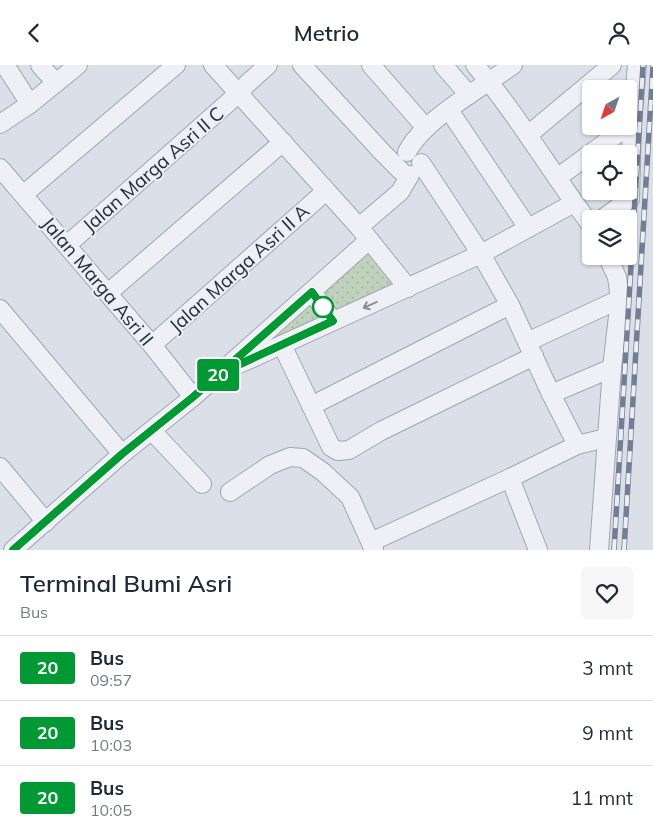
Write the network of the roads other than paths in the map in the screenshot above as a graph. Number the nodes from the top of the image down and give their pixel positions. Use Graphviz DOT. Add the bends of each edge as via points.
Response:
graph roads {
  1 [pos="5,65"];
  2 [pos="40,65"];
  3 [pos="78,65"];
  4 [pos="176,65"];
  5 [pos="213,65"];
  6 [pos="268,65"];
  7 [pos="302,65"];
  8 [pos="371,65"];
  9 [pos="443,65"];
  10 [pos="475,65"];
  11 [pos="513,65"];
  12 [pos="612,65"];
  13 [pos="637,65"];
  14 [pos="635,80"];
  15 [pos="489,82"];
  16 [pos="56,83"];
  17 [pos="239,93"];
  18 [pos="469,95"];
  19 [pos="30,104"];
  20 [pos="449,110"];
  21 [pos="0,124"];
  22 [pos="426,128"];
  23 [pos="528,135"];
  24 [pos="616,135"];
  25 [pos="630,135"];
  26 [pos="283,142"];
  27 [pos="0,168"];
  28 [pos="411,170"];
  29 [pos="557,178"];
  30 [pos="326,191"];
  31 [pos="24,194"];
  32 [pos="574,203"];
  33 [pos="615,210"];
  34 [pos="582,213"];
  35 [pos="528,228"];
  36 [pos="364,234"];
  37 [pos="67,245"];
  38 [pos="481,254"];
  39 [pos="611,265"];
  40 [pos="408,288"];
  41 [pos="312,292"];
  42 [pos="108,293"];
  43 [pos="620,299"];
  44 [pos="510,305"];
  45 [pos="0,309"];
  46 [pos="333,321"];
  47 [pos="152,345"];
  48 [pos="282,345"];
  49 [pos="530,349"];
  50 [pos="612,368"];
  51 [pos="221,373"];
  52 [pos="550,394"];
  53 [pos="193,397"];
  54 [pos="311,406"];
  55 [pos="152,431"];
  56 [pos="606,438"];
  57 [pos="577,445"];
  58 [pos="122,454"];
  59 [pos="0,467"];
  60 [pos="510,478"];
  61 [pos="202,484"];
  62 [pos="230,492"];
  63 [pos="46,522"];
  64 [pos="373,546"];
  65 [pos="13,550"];
  66 [pos="538,550"];
  67 [pos="599,550"];
  1 -- 19 [label="street"];
  2 -- 16 [label="street"];
  3 -- 16 [label="street"];
  4 -- 31 [label="street"];
  5 -- 17 [label="street"];
  6 -- 17 [label="street, Jalan Marga Asri II C"];
  7 -- 28 [label="street" via="383,153"];
  8 -- 22 [label="street"];
  9 -- 18 [label="street"];
  10 -- 15 [label="street"];
  11 -- 15 [label="street"];
  12 -- 23 [label="street"];
  13 -- 14 [label="street"];
  15 -- 18 [label="street"];
  15 -- 23 [label="street"];
  16 -- 19 [label="street"];
  17 -- 26 [label="street"];
  17 -- 37 [label="street, Jalan Marga Asri II C"];
  18 -- 20 [label="street"];
  19 -- 21 [label="street"];
  20 -- 22 [label="street"];
  20 -- 35 [label="street"];
  22 -- 28 [label="street" via="407,152 419,155"];
  23 -- 29 [label="street"];
  24 -- 29 [label="street"];
  25 -- 33 [label="street" via="630,199"];
  26 -- 30 [label="street"];
  26 -- 42 [label="street"];
  27 -- 31 [label="street, Jalan Marga Asri II"];
  28 -- 36 [label="street" via="400,192"];
  28 -- 38 [label="street"];
  29 -- 32 [label="street"];
  30 -- 36 [label="street"];
  30 -- 47 [label="street, Jalan Marga Asri II A"];
  31 -- 37 [label="street, Jalan Marga Asri II"];
  32 -- 34 [label="street"];
  32 -- 35 [label="street"];
  35 -- 38 [label="street"];
  36 -- 40 [label="street"];
  36 -- 41 [label="street"];
  37 -- 42 [label="street, Jalan Marga Asri II"];
  38 -- 40 [label="street"];
  38 -- 44 [label="street"];
  39 -- 43 [label="street" via="617,277"];
  40 -- 46 [label="street, one-way"];
  41 -- 46 [label="street"];
  41 -- 51 [label="street"];
  42 -- 47 [label="street, Jalan Marga Asri II"];
  43 -- 49 [label="street"];
  43 -- 50 [label="street"];
  44 -- 49 [label="street"];
  44 -- 54 [label="street"];
  45 -- 58 [label="street"];
  46 -- 48 [label="street"];
  47 -- 53 [label="street, Jalan Marga Asri II"];
  48 -- 51 [label="street"];
  48 -- 54 [label="street"];
  49 -- 52 [label="street"];
  49 -- 54 [label="street" via="349,450 338,451 331,447"];
  50 -- 52 [label="street"];
  50 -- 56 [label="street"];
  51 -- 53 [label="street"];
  52 -- 57 [label="street"];
  53 -- 55 [label="street"];
  55 -- 58 [label="street"];
  55 -- 61 [label="street"];
  56 -- 57 [label="street"];
  56 -- 67 [label="street"];
  57 -- 60 [label="street"];
  58 -- 63 [label="street"];
  59 -- 63 [label="street"];
  60 -- 64 [label="street"];
  60 -- 66 [label="street"];
  62 -- 64 [label="street" via="270,465 290,457 303,458 323,471 350,497"];
  63 -- 65 [label="street"];
}
